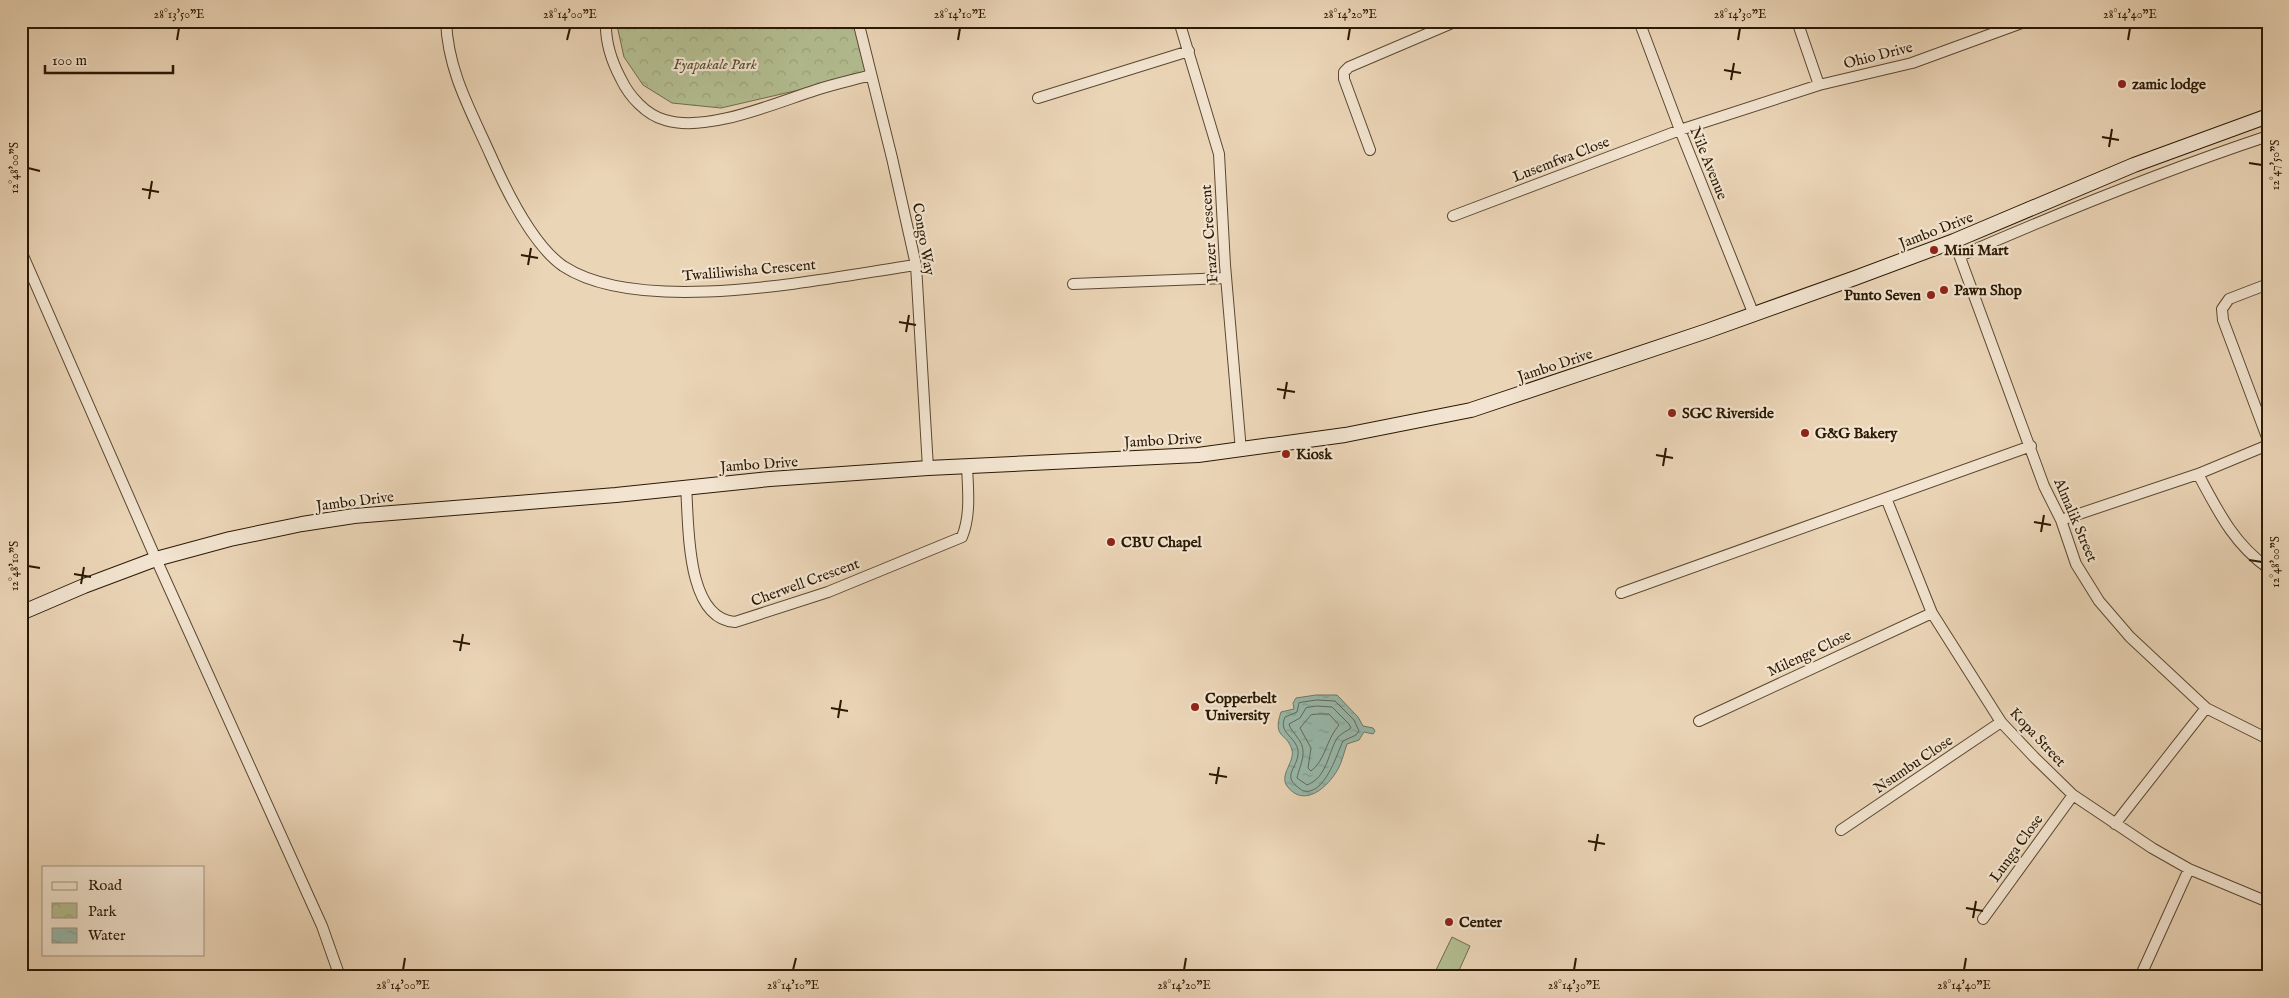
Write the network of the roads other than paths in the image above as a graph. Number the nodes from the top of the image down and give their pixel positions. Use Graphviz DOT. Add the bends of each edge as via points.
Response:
graph roads {
  1 [pos="446,21"];
  2 [pos="606,21"];
  3 [pos="858,21"];
  4 [pos="1179,21"];
  5 [pos="1639,21"];
  6 [pos="1797,21"];
  7 [pos="2027,21"];
  8 [pos="1452,22"];
  9 [pos="1189,51"];
  10 [pos="871,75"];
  11 [pos="1819,85"];
  12 [pos="1038,98"];
  13 [pos="2268,116"];
  14 [pos="1680,130"];
  15 [pos="2268,136"];
  16 [pos="1370,150"];
  17 [pos="1453,216"];
  18 [pos="1954,241"];
  19 [pos="21,251"];
  20 [pos="1960,256"];
  21 [pos="916,265"];
  22 [pos="1226,278"];
  23 [pos="1073,284"];
  24 [pos="2268,284"];
  25 [pos="1754,314"];
  26 [pos="2268,440"];
  27 [pos="2030,446"];
  28 [pos="2268,446"];
  29 [pos="1241,451"];
  30 [pos="967,466"];
  31 [pos="928,468"];
  32 [pos="2198,474"];
  33 [pos="686,487"];
  34 [pos="1886,498"];
  35 [pos="2062,520"];
  36 [pos="156,559"];
  37 [pos="2268,568"];
  38 [pos="1621,593"];
  39 [pos="21,613"];
  40 [pos="1932,613"];
  41 [pos="2206,708"];
  42 [pos="1699,720"];
  43 [pos="2001,722"];
  44 [pos="2268,739"];
  45 [pos="2073,795"];
  46 [pos="2115,824"];
  47 [pos="1841,830"];
  48 [pos="2190,869"];
  49 [pos="2268,902"];
  50 [pos="1983,919"];
  51 [pos="340,977"];
  52 [pos="2140,977"];
  1 -- 21 [label="street, Twaliliwisha Crescent" via="453,70 522,218 563,265 589,279 627,289 666,292 754,288"];
  2 -- 10 [label="street" via="608,45 625,87 639,104 665,120 698,122 743,114"];
  3 -- 10 [label="street, Congo Way"];
  4 -- 9 [label="street, Frazer Crescent"];
  5 -- 14 [label="street, Nile Avenue"];
  6 -- 11 [label="street"];
  7 -- 11 [label="street, Ohio Drive" via="1912,63"];
  8 -- 16 [label="street" via="1344,72"];
  9 -- 12 [label="street"];
  9 -- 22 [label="street, Frazer Crescent" via="1219,154"];
  10 -- 21 [label="street, Congo Way"];
  11 -- 14 [label="street, Ohio Drive"];
  13 -- 18 [label="main road, Jambo Drive" via="2134,166"];
  14 -- 17 [label="street, Lusemfwa Close"];
  14 -- 25 [label="street, Nile Avenue"];
  15 -- 20 [label="street" via="2134,185"];
  18 -- 20 [label="street, Almalik Street"];
  18 -- 25 [label="main road, Jambo Drive"];
  19 -- 36 [label="street"];
  20 -- 27 [label="street, Almalik Street"];
  21 -- 31 [label="street, Congo Way"];
  22 -- 23 [label="street"];
  22 -- 29 [label="street, Frazer Crescent"];
  24 -- 26 [label="street" via="2228,299 2222,309 2223,320"];
  25 -- 29 [label="main road, Jambo Drive" via="1471,410 1354,434"];
  27 -- 34 [label="street"];
  27 -- 35 [label="street, Almalik Street" via="2044,486"];
  28 -- 32 [label="street"];
  29 -- 30 [label="main road, Jambo Drive"];
  30 -- 31 [label="main road, Jambo Drive"];
  30 -- 33 [label="street, Cherwell Crescent" via="968,512 962,537 828,592 735,622 726,622 718,617 702,597 691,555"];
  31 -- 33 [label="main road, Jambo Drive"];
  32 -- 35 [label="street"];
  32 -- 37 [label="street" via="2240,545"];
  33 -- 36 [label="main road, Jambo Drive" via="354,516 230,539"];
  34 -- 38 [label="street"];
  34 -- 40 [label="street, Kopa Street"];
  35 -- 41 [label="street, Almalik Street" via="2076,564 2099,602 2130,637"];
  36 -- 39 [label="main road, Jambo Drive"];
  36 -- 51 [label="street" via="322,926"];
  40 -- 42 [label="street, Milenge Close"];
  40 -- 43 [label="street, Kopa Street"];
  41 -- 44 [label="street, Almalik Street"];
  41 -- 46 [label="street"];
  43 -- 45 [label="street, Kopa Street"];
  43 -- 47 [label="street, Nsumbu Close"];
  45 -- 46 [label="street, Kopa Street"];
  45 -- 50 [label="street, Lunga Close"];
  46 -- 48 [label="street, Kopa Street"];
  48 -- 49 [label="street, Kopa Street"];
  48 -- 52 [label="street"];
}
